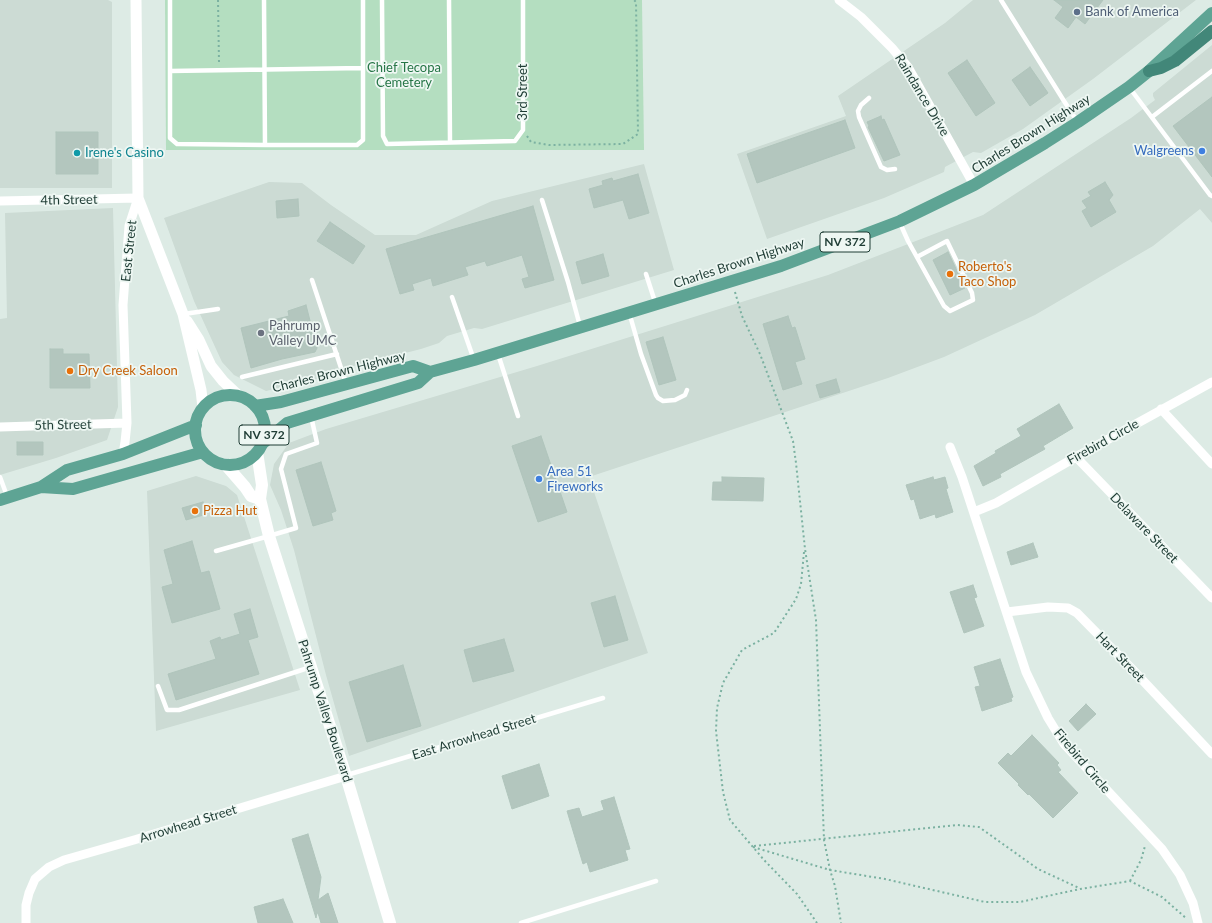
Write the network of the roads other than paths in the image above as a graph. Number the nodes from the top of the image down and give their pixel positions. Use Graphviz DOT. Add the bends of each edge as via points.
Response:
graph roads {
  1 [pos="136,0"];
  2 [pos="170,0"];
  3 [pos="264,0"];
  4 [pos="364,0"];
  5 [pos="382,0"];
  6 [pos="449,0"];
  7 [pos="524,0"];
  8 [pos="839,0"];
  9 [pos="1001,0"];
  10 [pos="1212,13"];
  11 [pos="1212,31"];
  12 [pos="363,68"];
  13 [pos="265,70"];
  14 [pos="170,71"];
  15 [pos="1149,71"];
  16 [pos="1212,71"];
  17 [pos="1129,88"];
  18 [pos="869,98"];
  19 [pos="1152,117"];
  20 [pos="1078,122"];
  21 [pos="450,142"];
  22 [pos="265,145"];
  23 [pos="894,168"];
  24 [pos="974,185"];
  25 [pos="1212,196"];
  26 [pos="138,198"];
  27 [pos="542,200"];
  28 [pos="0,201"];
  29 [pos="900,221"];
  30 [pos="917,256"];
  31 [pos="646,274"];
  32 [pos="312,280"];
  33 [pos="452,297"];
  34 [pos="656,304"];
  35 [pos="218,309"];
  36 [pos="629,312"];
  37 [pos="183,314"];
  38 [pos="580,328"];
  39 [pos="497,353"];
  40 [pos="337,354"];
  41 [pos="474,360"];
  42 [pos="430,372"];
  43 [pos="242,377"];
  44 [pos="1212,382"];
  45 [pos="347,384"];
  46 [pos="687,390"];
  47 [pos="240,397"];
  48 [pos="255,406"];
  49 [pos="203,408"];
  50 [pos="1161,409"];
  51 [pos="311,416"];
  52 [pos="518,416"];
  53 [pos="127,424"];
  54 [pos="196,425"];
  55 [pos="0,426"];
  56 [pos="950,447"];
  57 [pos="259,448"];
  58 [pos="204,452"];
  59 [pos="123,454"];
  60 [pos="1076,457"];
  61 [pos="225,464"];
  62 [pos="1212,464"];
  63 [pos="0,477"];
  64 [pos="41,487"];
  65 [pos="4,499"];
  66 [pos="260,499"];
  67 [pos="974,512"];
  68 [pos="269,536"];
  69 [pos="216,551"];
  70 [pos="1212,598"];
  71 [pos="1007,612"];
  72 [pos="311,667"];
  73 [pos="158,686"];
  74 [pos="603,698"];
  75 [pos="1212,754"];
  76 [pos="346,776"];
  77 [pos="656,881"];
  78 [pos="26,923"];
  79 [pos="390,923"];
  80 [pos="521,923"];
  81 [pos="1198,923"];
  1 -- 26 [label="street, East Street"];
  2 -- 14 [label="lane"];
  3 -- 13 [label="lane"];
  4 -- 12 [label="lane"];
  5 -- 21 [label="lane, 3rd Street" via="383,136 387,144"];
  6 -- 21 [label="lane"];
  7 -- 21 [label="lane, 3rd Street" via="523,130 514,142"];
  8 -- 24 [label="street, Raindance Drive" via="892,48 908,67"];
  9 -- 20 [label="lane"];
  10 -- 15 [label="main road, Charles Brown Highway / NV 372"];
  11 -- 15 [label="highway" via="1175,61"];
  12 -- 13 [label="lane"];
  12 -- 22 [label="lane" via="363,140 357,145"];
  13 -- 14 [label="lane"];
  13 -- 22 [label="lane"];
  14 -- 22 [label="lane" via="170,138 176,144"];
  15 -- 17 [label="main road, Charles Brown Highway / NV 372"];
  16 -- 19 [label="lane"];
  17 -- 19 [label="lane"];
  17 -- 20 [label="main road, Charles Brown Highway / NV 372"];
  18 -- 23 [label="lane" via="861,104 859,117 881,167 887,170"];
  19 -- 25 [label="lane"];
  20 -- 24 [label="main road, Charles Brown Highway / NV 372"];
  24 -- 29 [label="main road, Charles Brown Highway / NV 372"];
  26 -- 28 [label="street, 4th Street"];
  26 -- 37 [label="street"];
  26 -- 53 [label="street, East Street" via="129,226 123,304"];
  27 -- 38 [label="lane"];
  29 -- 30 [label="lane"];
  29 -- 34 [label="main road, Charles Brown Highway / NV 372" via="787,264"];
  30 -- 30 [label="lane" via="944,306 950,310 973,300 947,241"];
  31 -- 34 [label="lane"];
  32 -- 40 [label="lane"];
  33 -- 41 [label="lane"];
  34 -- 36 [label="main road, Charles Brown Highway / NV 372"];
  35 -- 37 [label="lane"];
  36 -- 38 [label="main road, Charles Brown Highway / NV 372"];
  36 -- 46 [label="lane" via="641,354 658,398 663,401 675,400 685,395"];
  37 -- 47 [label="street" via="211,366"];
  37 -- 49 [label="street"];
  38 -- 39 [label="main road, Charles Brown Highway / NV 372"];
  39 -- 41 [label="main road, Charles Brown Highway / NV 372"];
  39 -- 52 [label="lane"];
  40 -- 43 [label="lane"];
  40 -- 45 [label="lane"];
  41 -- 42 [label="main road, Charles Brown Highway / NV 372"];
  42 -- 45 [label="main road, Charles Brown Highway / NV 372" via="413,366"];
  42 -- 51 [label="main road, Charles Brown Highway / NV 372" via="418,383"];
  44 -- 50 [label="street, Firebird Circle"];
  45 -- 48 [label="main road, Charles Brown Highway / NV 372" via="281,402"];
  47 -- 48 [label="main road, NV 372"];
  47 -- 49 [label="main road" via="220,397"];
  48 -- 57 [label="main road, NV 372" via="261,414 265,434"];
  49 -- 54 [label="main road"];
  50 -- 60 [label="street, Firebird Circle"];
  50 -- 62 [label="street"];
  51 -- 57 [label="main road, Charles Brown Highway / NV 372" via="287,423"];
  51 -- 68 [label="lane" via="318,443 286,454 281,469 296,528"];
  53 -- 55 [label="street, 5th Street"];
  53 -- 59 [label="street, East Street"];
  54 -- 58 [label="main road" via="195,434"];
  54 -- 59 [label="main road"];
  56 -- 67 [label="street, Firebird Circle"];
  57 -- 61 [label="main road, NV 372" via="248,460 237,464"];
  57 -- 66 [label="main road, Pahrump Valley Boulevard" via="262,485"];
  58 -- 61 [label="main road" via="210,458"];
  58 -- 64 [label="main road" via="73,489"];
  59 -- 64 [label="main road" via="67,470"];
  60 -- 67 [label="street, Firebird Circle" via="996,503"];
  60 -- 70 [label="street, Delaware Street"];
  61 -- 66 [label="main road" via="252,496"];
  63 -- 65 [label="lane"];
  64 -- 65 [label="main road"];
  66 -- 68 [label="main road, Pahrump Valley Boulevard"];
  67 -- 71 [label="street, Firebird Circle"];
  68 -- 69 [label="lane"];
  68 -- 72 [label="main road, Pahrump Valley Boulevard"];
  71 -- 75 [label="street, Hart Street" via="1048,607 1068,608 1077,613"];
  71 -- 81 [label="street, Firebird Circle" via="1026,672 1048,718 1064,744 1162,849 1180,875"];
  72 -- 73 [label="lane" via="179,710 167,710"];
  72 -- 76 [label="main road, Pahrump Valley Boulevard"];
  74 -- 76 [label="lane, East Arrowhead Street"];
  76 -- 78 [label="street, Arrowhead Street" via="64,860 49,867 35,879 28,893"];
  76 -- 79 [label="main road, Pahrump Valley Boulevard"];
  77 -- 80 [label="lane"];
}
